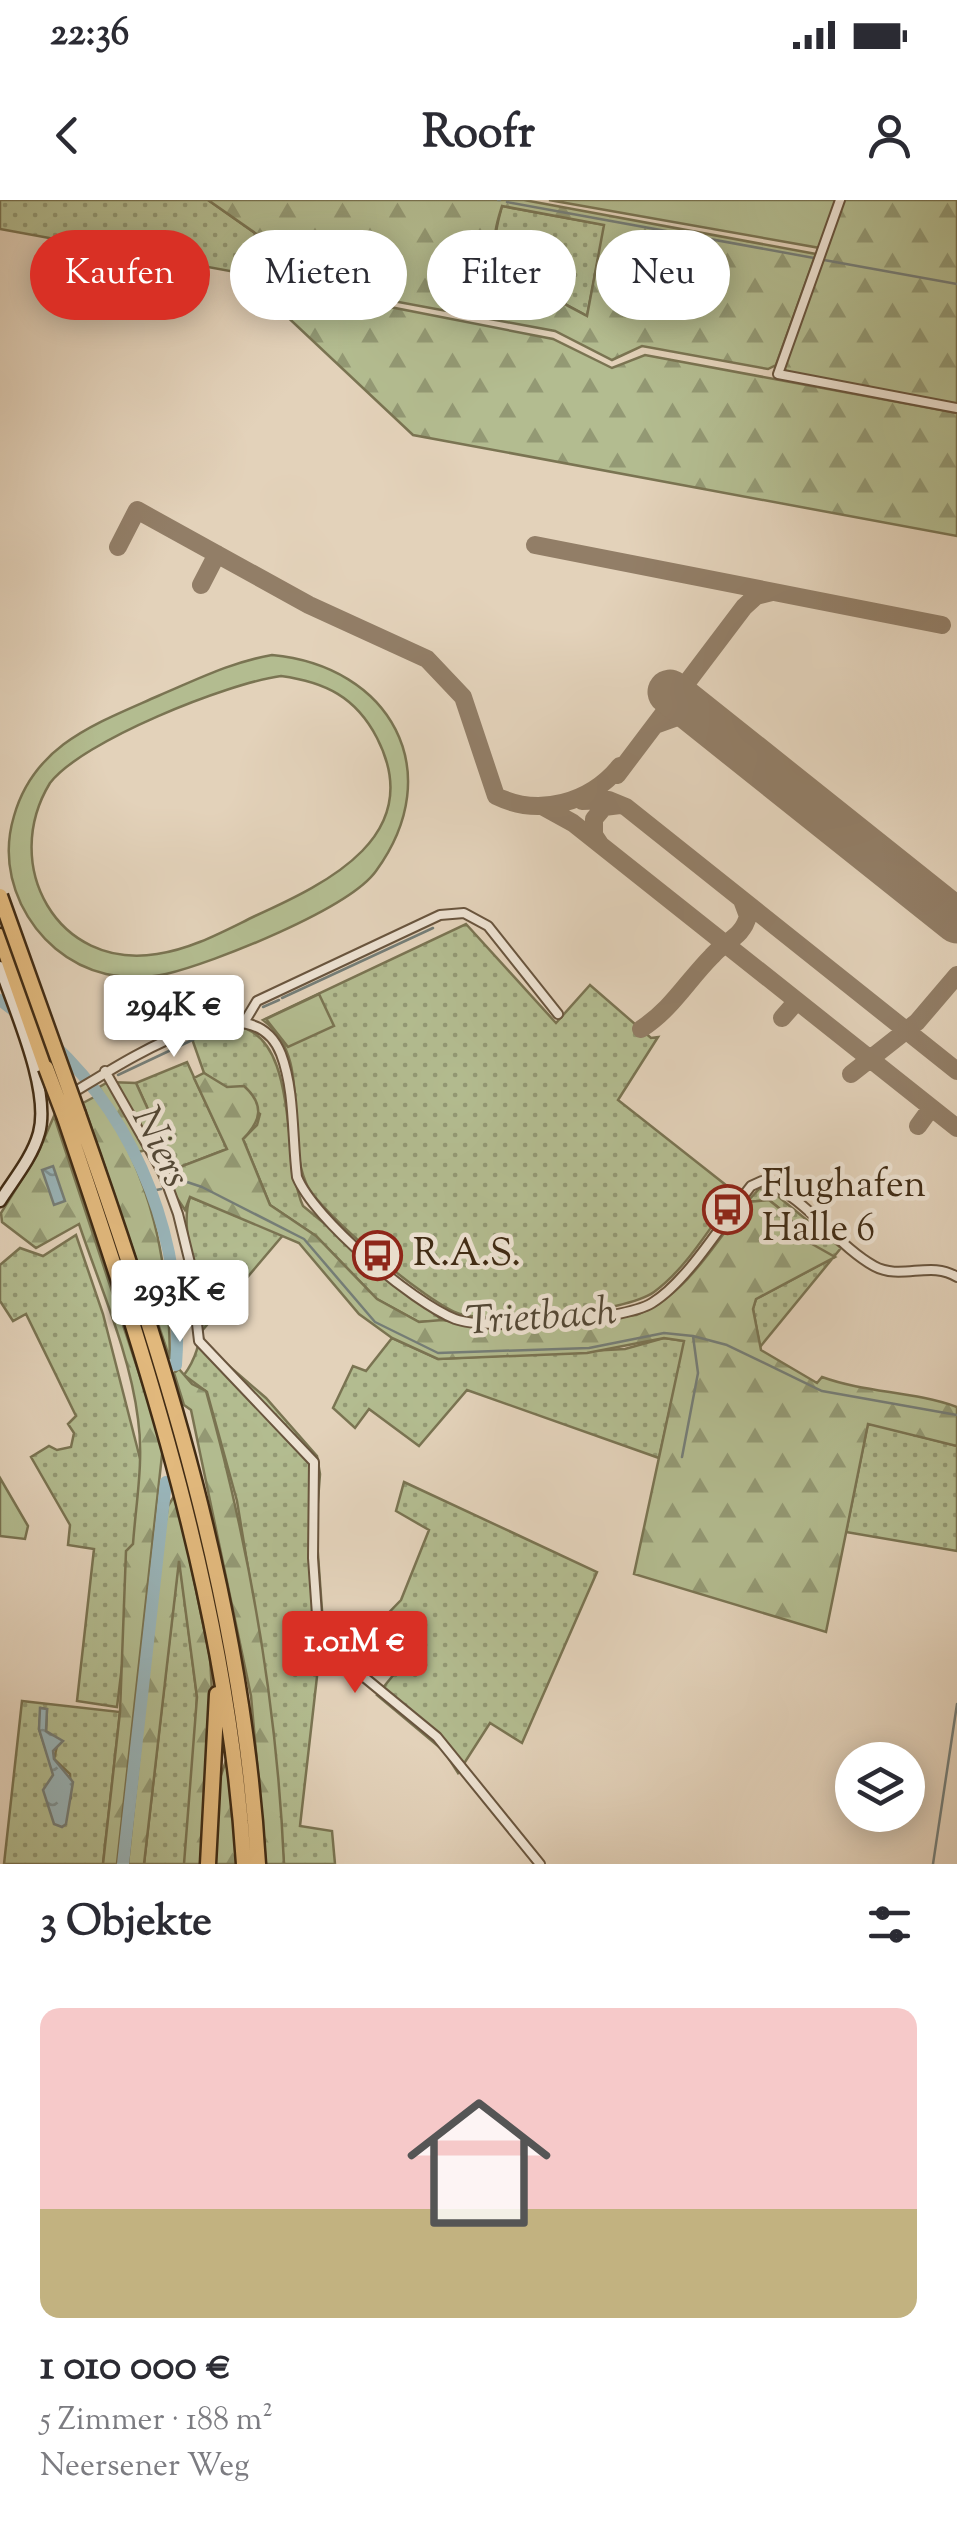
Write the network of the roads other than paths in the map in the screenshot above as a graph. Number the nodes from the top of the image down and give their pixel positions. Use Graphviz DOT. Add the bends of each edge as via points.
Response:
graph roads {
  1 [pos="840,200"];
  2 [pos="957,408"];
  3 [pos="0,896"];
  4 [pos="0,936"];
  5 [pos="1,972"];
  6 [pos="558,1014"];
  7 [pos="246,1021"];
  8 [pos="102,1073"];
  9 [pos="41,1111"];
  10 [pos="71,1116"];
  11 [pos="0,1200"];
  12 [pos="957,1277"];
  13 [pos="216,1643"];
  14 [pos="208,1864"];
  15 [pos="244,1864"];
  16 [pos="258,1864"];
  17 [pos="540,1864"];
  1 -- 2 [label="street" via="778,374"];
  3 -- 10 [label="highway, bridge"];
  4 -- 10 [label="highway, bridge"];
  5 -- 9 [label="street"];
  6 -- 7 [label="street" via="488,926 464,912 440,914 257,1001"];
  7 -- 8 [label="street" via="198,1028"];
  7 -- 12 [label="street" via="268,1034 281,1054 305,1196 370,1258 458,1320 504,1323 640,1309 668,1290 762,1181 873,1265 892,1272 940,1269"];
  8 -- 9 [label="street"];
  8 -- 17 [label="street" via="163,1173 178,1214 199,1341 314,1462 313,1558 323,1640 437,1737"];
  9 -- 11 [label="street" via="37,1140"];
  10 -- 13 [label="highway" via="162,1419"];
  10 -- 16 [label="highway" via="138,1281 210,1542 240,1699"];
  13 -- 14 [label="highway"];
  13 -- 15 [label="highway"];
}
